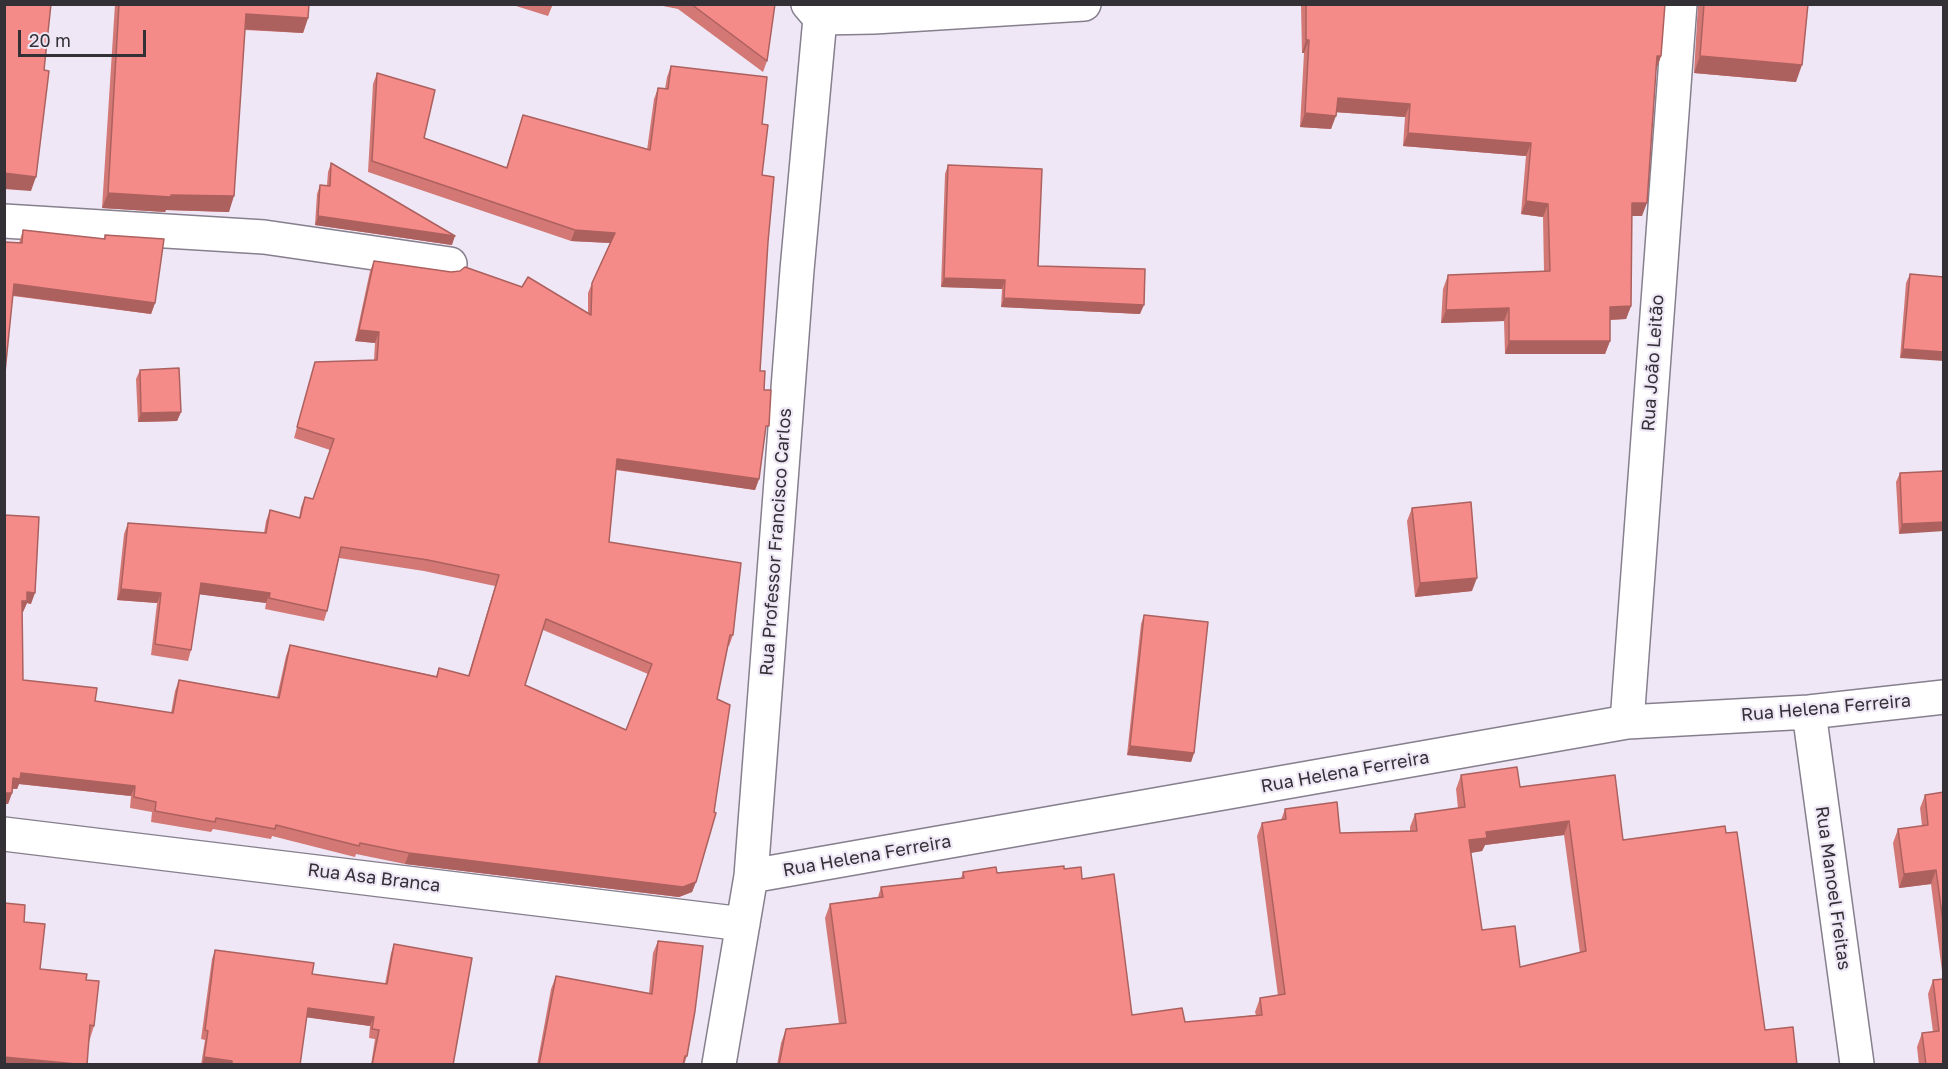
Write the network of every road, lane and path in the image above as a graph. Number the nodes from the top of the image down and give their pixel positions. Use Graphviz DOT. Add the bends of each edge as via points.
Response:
graph roads {
  1 [pos="1084,4"];
  2 [pos="1680,4"];
  3 [pos="814,11"];
  4 [pos="4,221"];
  5 [pos="450,264"];
  6 [pos="1944,697"];
  7 [pos="1809,712"];
  8 [pos="1627,722"];
  9 [pos="4,834"];
  10 [pos="751,876"];
  11 [pos="743,924"];
  12 [pos="719,1065"];
  13 [pos="1857,1065"];
  1 -- 3 [label="street" via="874,17"];
  2 -- 8 [label="street, Rua João Leitão"];
  3 -- 10 [label="street, Rua Professor Francisco Carlos"];
  4 -- 5 [label="street" via="264,237"];
  6 -- 7 [label="street, Rua Helena Ferreira"];
  7 -- 8 [label="street, Rua Helena Ferreira"];
  7 -- 13 [label="street, Rua Manoel Freitas"];
  8 -- 10 [label="street, Rua Helena Ferreira"];
  9 -- 11 [label="street, Rua Asa Branca"];
  10 -- 11 [label="street, Rua Professor Francisco Carlos"];
  11 -- 12 [label="street, Rua Professor Francisco Carlos"];
}
